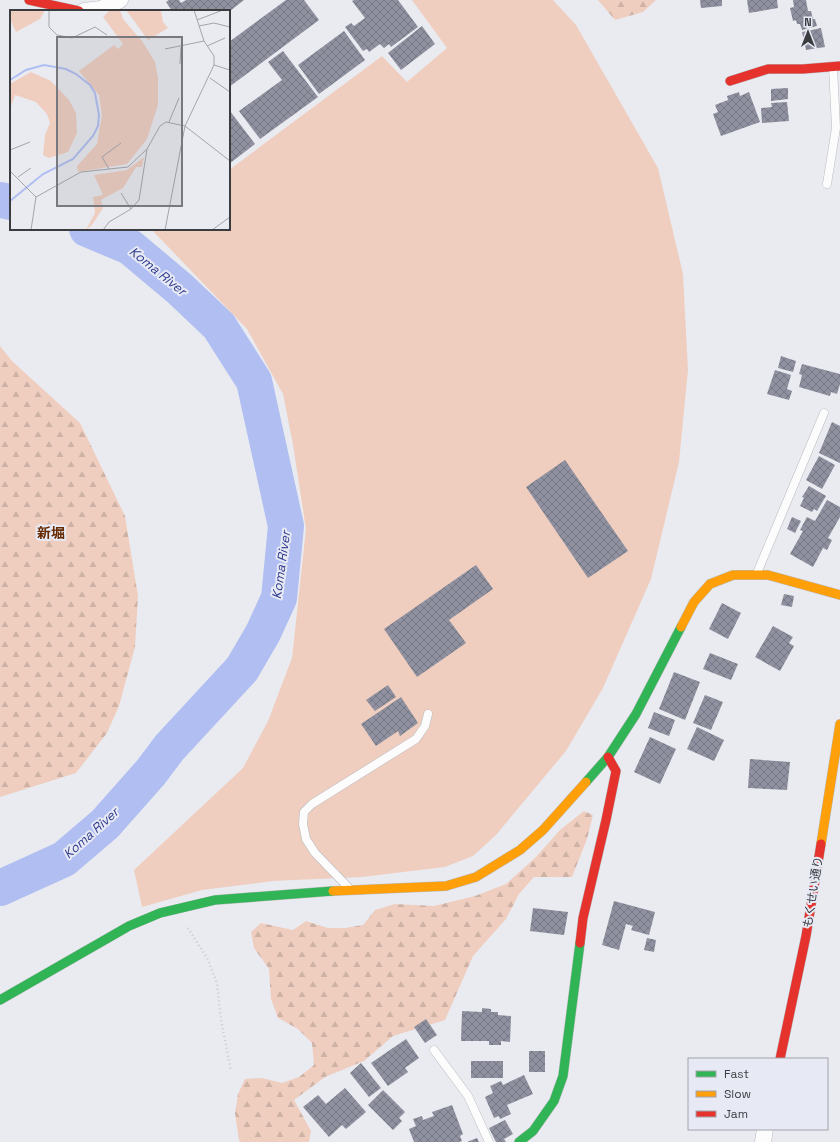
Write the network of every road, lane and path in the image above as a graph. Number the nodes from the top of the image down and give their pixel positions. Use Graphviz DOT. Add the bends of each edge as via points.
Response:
graph roads {
  1 [pos="29,0"];
  2 [pos="120,0"];
  3 [pos="74,10"];
  4 [pos="92,10"];
  5 [pos="836,66"];
  6 [pos="730,81"];
  7 [pos="828,184"];
  8 [pos="824,413"];
  9 [pos="756,575"];
  10 [pos="840,595"];
  11 [pos="428,714"];
  12 [pos="840,724"];
  13 [pos="608,757"];
  14 [pos="351,890"];
  15 [pos="175,909"];
  16 [pos="0,1000"];
  17 [pos="434,1050"];
  18 [pos="780,1058"];
  19 [pos="232,1071"];
  20 [pos="765,1130"];
  21 [pos="489,1142"];
  22 [pos="519,1142"];
  23 [pos="762,1142"];
  1 -- 3 [label="street"];
  2 -- 4 [label="street"];
  5 -- 6 [label="street" via="768,69"];
  5 -- 7 [label="lane" via="836,128"];
  8 -- 9 [label="lane"];
  9 -- 10 [label="street" via="768,575"];
  9 -- 13 [label="street" via="733,575 710,584 694,602 636,714"];
  11 -- 14 [label="lane" via="425,726 416,739 312,804 304,812 306,839 315,853"];
  12 -- 18 [label="street, もくせい通り" via="806,936"];
  13 -- 14 [label="street" via="543,830 520,850 476,877 446,886"];
  13 -- 22 [label="street" via="616,771 583,918 563,1076 554,1101 533,1131"];
  14 -- 15 [label="street" via="215,900"];
  15 -- 16 [label="street" via="129,926"];
  15 -- 19 [label="path" via="207,958 217,983 221,1020"];
  17 -- 21 [label="lane" via="468,1096"];
  20 -- 23 [label="street"];
}
